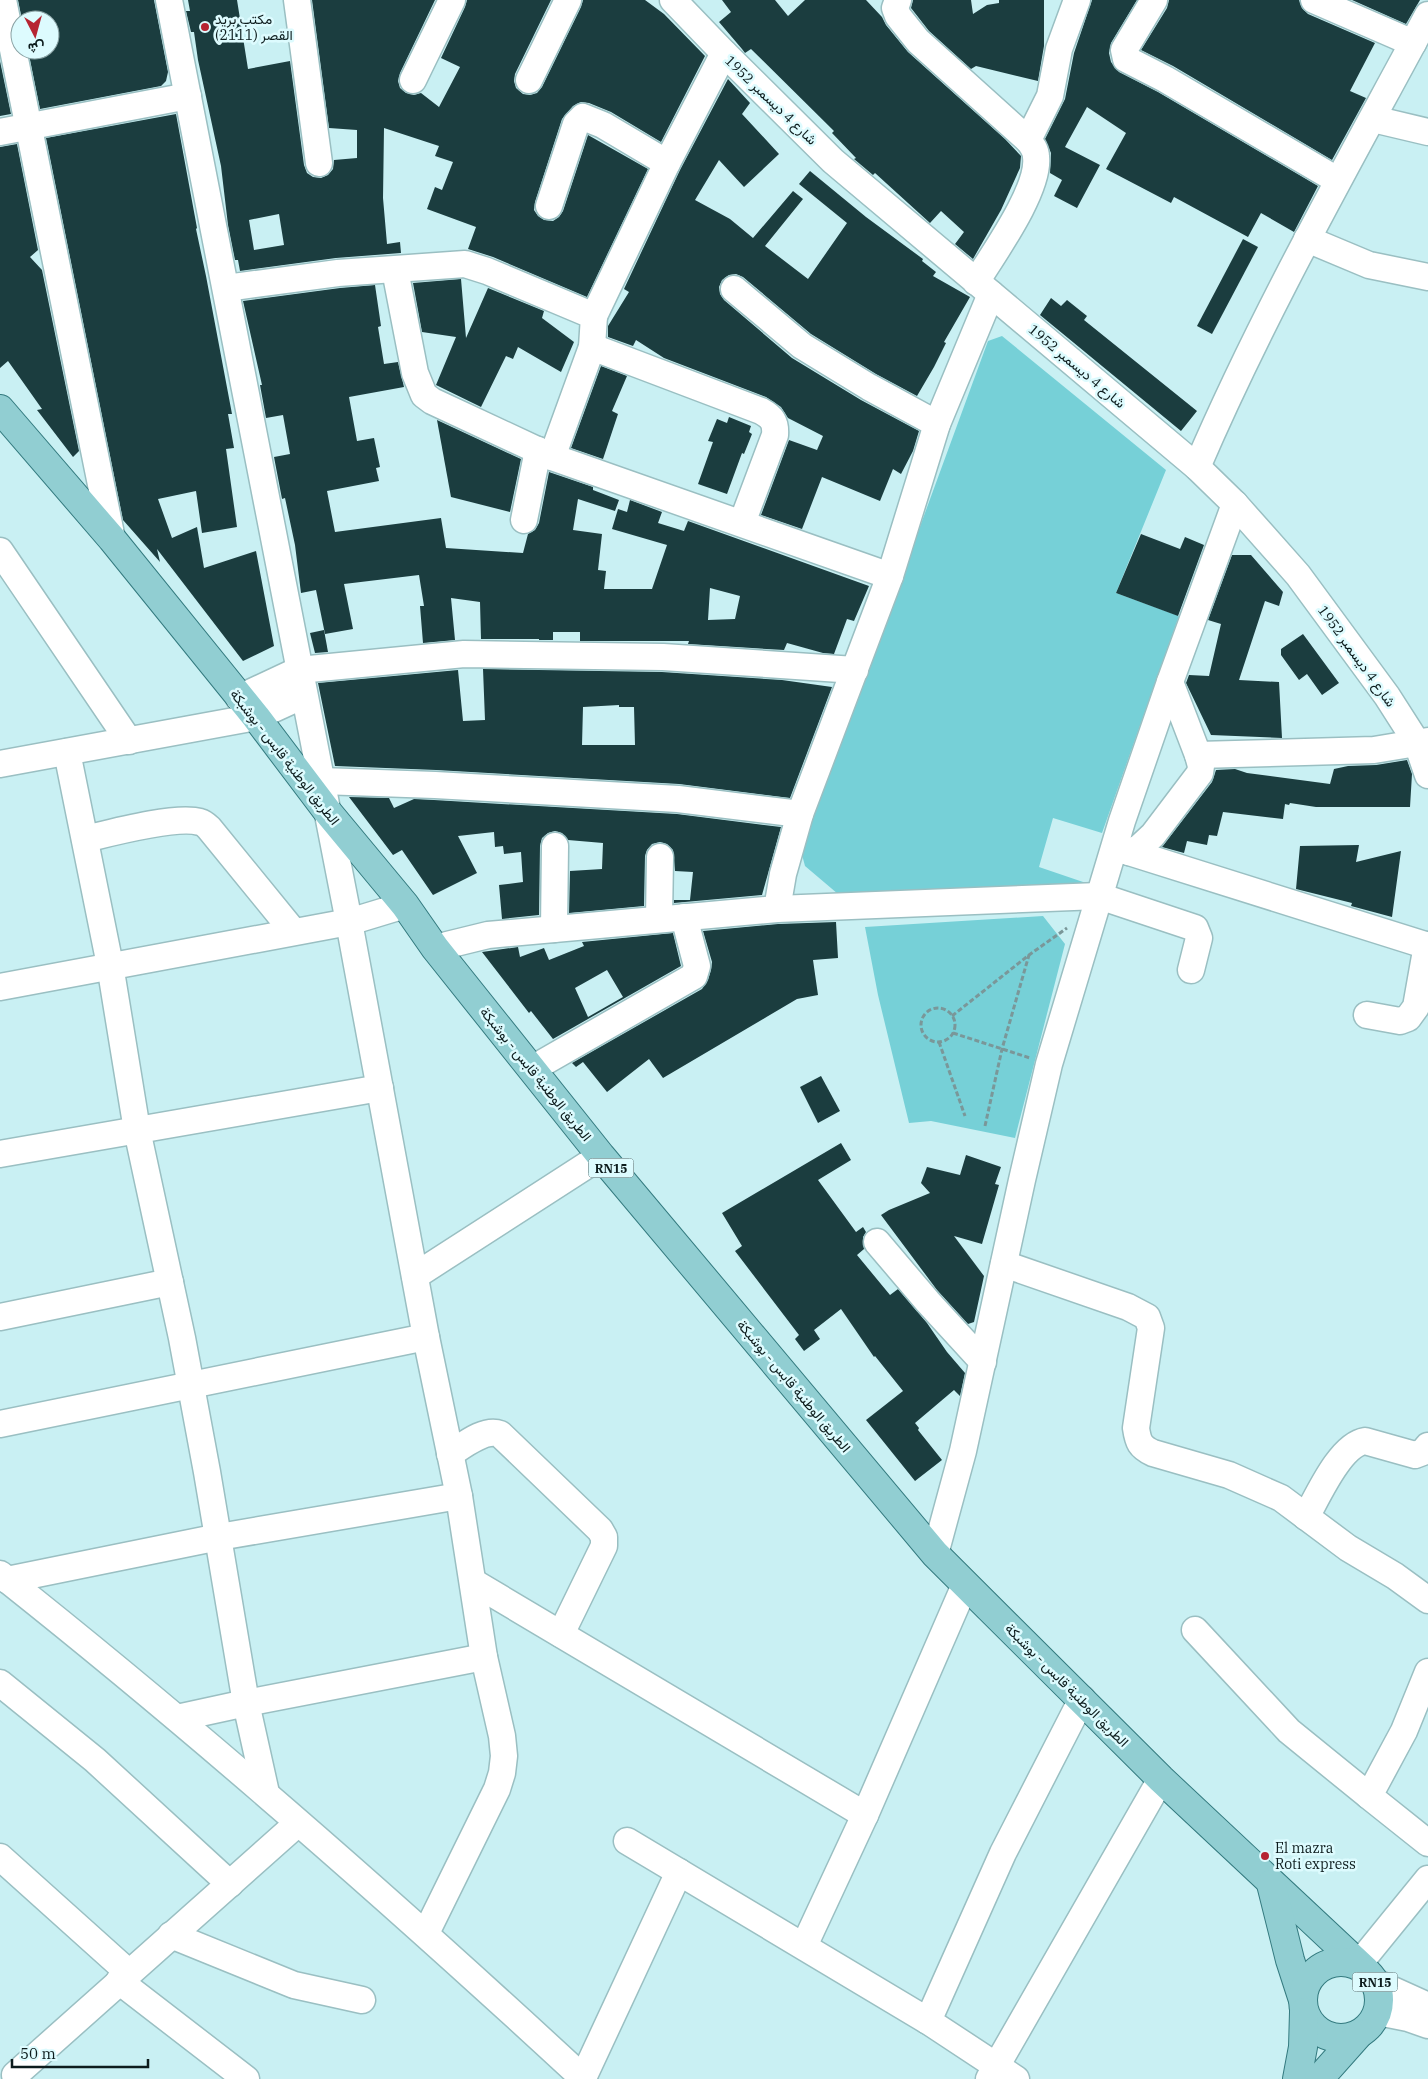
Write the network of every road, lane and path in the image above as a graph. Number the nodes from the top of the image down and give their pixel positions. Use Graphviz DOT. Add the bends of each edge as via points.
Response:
graph roads {
  1 [pos="3,0"];
  2 [pos="169,0"];
  3 [pos="298,0"];
  4 [pos="452,0"];
  5 [pos="568,0"];
  6 [pos="673,0"];
  7 [pos="898,0"];
  8 [pos="1077,0"];
  9 [pos="1154,0"];
  10 [pos="1314,0"];
  11 [pos="1428,15"];
  12 [pos="1413,43"];
  13 [pos="724,53"];
  14 [pos="413,80"];
  15 [pos="529,80"];
  16 [pos="188,96"];
  17 [pos="1373,119"];
  18 [pos="28,126"];
  19 [pos="0,132"];
  20 [pos="1428,132"];
  21 [pos="1028,140"];
  22 [pos="319,163"];
  23 [pos="667,163"];
  24 [pos="1338,180"];
  25 [pos="549,206"];
  26 [pos="1308,239"];
  27 [pos="394,270"];
  28 [pos="1428,277"];
  29 [pos="226,288"];
  30 [pos="984,288"];
  31 [pos="734,289"];
  32 [pos="594,316"];
  33 [pos="592,347"];
  34 [pos="0,409"];
  35 [pos="937,424"];
  36 [pos="545,453"];
  37 [pos="1197,467"];
  38 [pos="1235,504"];
  39 [pos="524,520"];
  40 [pos="742,523"];
  41 [pos="112,539"];
  42 [pos="0,551"];
  43 [pos="890,576"];
  44 [pos="855,670"];
  45 [pos="302,682"];
  46 [pos="1170,682"];
  47 [pos="247,707"];
  48 [pos="129,741"];
  49 [pos="1422,742"];
  50 [pos="67,752"];
  51 [pos="1198,755"];
  52 [pos="0,764"];
  53 [pos="1428,775"];
  54 [pos="321,781"];
  55 [pos="327,811"];
  56 [pos="800,814"];
  57 [pos="85,839"];
  58 [pos="555,846"];
  59 [pos="1122,850"];
  60 [pos="660,857"];
  61 [pos="783,874"];
  62 [pos="1097,902"];
  63 [pos="405,905"];
  64 [pos="806,908"];
  65 [pos="777,909"];
  66 [pos="672,918"];
  67 [pos="349,922"];
  68 [pos="554,928"];
  69 [pos="293,931"];
  70 [pos="1428,946"];
  71 [pos="435,948"];
  72 [pos="1029,955"];
  73 [pos="110,965"];
  74 [pos="1191,970"];
  75 [pos="0,987"];
  76 [pos="1422,1008"];
  77 [pos="1367,1015"];
  78 [pos="952,1016"];
  79 [pos="953,1033"];
  80 [pos="939,1042"];
  81 [pos="1002,1049"];
  82 [pos="1049,1064"];
  83 [pos="532,1069"];
  84 [pos="380,1088"];
  85 [pos="965,1116"];
  86 [pos="984,1126"];
  87 [pos="137,1130"];
  88 [pos="0,1154"];
  89 [pos="602,1156"];
  90 [pos="877,1242"];
  91 [pos="1004,1264"];
  92 [pos="414,1276"];
  93 [pos="170,1282"];
  94 [pos="0,1317"];
  95 [pos="426,1337"];
  96 [pos="983,1362"];
  97 [pos="190,1385"];
  98 [pos="0,1424"];
  99 [pos="1428,1446"];
  100 [pos="450,1454"];
  101 [pos="458,1496"];
  102 [pos="1306,1517"];
  103 [pos="219,1537"];
  104 [pos="935,1554"];
  105 [pos="4,1577"];
  106 [pos="473,1582"];
  107 [pos="965,1585"];
  108 [pos="1428,1600"];
  109 [pos="1195,1630"];
  110 [pos="561,1634"];
  111 [pos="484,1657"];
  112 [pos="1428,1672"];
  113 [pos="0,1683"];
  114 [pos="1082,1699"];
  115 [pos="246,1703"];
  116 [pos="177,1718"];
  117 [pos="1161,1779"];
  118 [pos="266,1794"];
  119 [pos="1369,1796"];
  120 [pos="865,1815"];
  121 [pos="298,1823"];
  122 [pos="628,1841"];
  123 [pos="1428,1843"];
  124 [pos="0,1857"];
  125 [pos="679,1872"];
  126 [pos="1428,1879"];
  127 [pos="230,1884"];
  128 [pos="1272,1884"];
  129 [pos="426,1933"];
  130 [pos="171,1935"];
  131 [pos="804,1946"];
  132 [pos="1366,1973"];
  133 [pos="124,1977"];
  134 [pos="362,2000"];
  135 [pos="1303,2005"];
  136 [pos="1428,2006"];
  137 [pos="1378,2012"];
  138 [pos="928,2021"];
  139 [pos="1428,2025"];
  140 [pos="1359,2034"];
  141 [pos="11,2071"];
  142 [pos="573,2075"];
  143 [pos="1000,2075"];
  144 [pos="246,2079"];
  145 [pos="1297,2079"];
  146 [pos="1319,2079"];
  1 -- 18 [label="street"];
  2 -- 16 [label="street"];
  3 -- 22 [label="street"];
  4 -- 14 [label="street"];
  5 -- 15 [label="street"];
  6 -- 13 [label="street, شارع 4 ديسمبر 1952"];
  7 -- 21 [label="street" via="895,8 898,16 918,41"];
  8 -- 21 [label="street" via="1059,49 1050,96"];
  9 -- 24 [label="street" via="1124,50 1126,59"];
  10 -- 12 [label="street"];
  11 -- 12 [label="street"];
  12 -- 17 [label="street"];
  13 -- 23 [label="street"];
  13 -- 30 [label="street, شارع 4 ديسمبر 1952" via="833,161"];
  16 -- 18 [label="street"];
  16 -- 29 [label="street"];
  17 -- 20 [label="street"];
  17 -- 24 [label="street"];
  18 -- 19 [label="street"];
  18 -- 41 [label="street"];
  21 -- 30 [label="street" via="1036,156 1035,175 1004,237"];
  23 -- 25 [label="street" via="603,125 583,117 576,124"];
  23 -- 32 [label="street"];
  24 -- 26 [label="street"];
  26 -- 28 [label="street" via="1369,265"];
  26 -- 37 [label="street" via="1247,356"];
  27 -- 29 [label="street" via="338,273"];
  27 -- 32 [label="street" via="465,264"];
  27 -- 36 [label="street" via="415,373 424,395"];
  29 -- 45 [label="street"];
  30 -- 35 [label="street"];
  30 -- 37 [label="street, شارع 4 ديسمبر 1952"];
  31 -- 35 [label="street" via="802,346"];
  32 -- 33 [label="street"];
  33 -- 36 [label="street"];
  33 -- 40 [label="street" via="761,410 773,419 775,435"];
  34 -- 41 [label="main road, الطريق الوطنية قابس - بوشبكة / RN15"];
  35 -- 43 [label="street"];
  36 -- 39 [label="street"];
  36 -- 40 [label="street"];
  37 -- 38 [label="street, شارع 4 ديسمبر 1952"];
  38 -- 46 [label="street"];
  38 -- 49 [label="street, شارع 4 ديسمبر 1952" via="1304,583"];
  40 -- 43 [label="street"];
  41 -- 47 [label="main road, الطريق الوطنية قابس - بوشبكة / RN15"];
  42 -- 48 [label="street"];
  43 -- 44 [label="street"];
  44 -- 45 [label="street" via="663,657 464,654"];
  44 -- 56 [label="street"];
  45 -- 47 [label="street"];
  45 -- 54 [label="street"];
  46 -- 51 [label="street"];
  46 -- 59 [label="street"];
  47 -- 48 [label="street"];
  47 -- 55 [label="main road, الطريق الوطنية قابس - بوشبكة / RN15"];
  48 -- 50 [label="street"];
  49 -- 51 [label="street" via="1374,750"];
  49 -- 53 [label="street, شارع 4 ديسمبر 1952"];
  50 -- 52 [label="street"];
  50 -- 57 [label="street"];
  51 -- 59 [label="street" via="1200,773 1153,835 1139,848"];
  54 -- 55 [label="street"];
  54 -- 56 [label="street" via="678,800"];
  55 -- 63 [label="main road, الطريق الوطنية قابس - بوشبكة / RN15"];
  55 -- 67 [label="street"];
  56 -- 61 [label="street"];
  57 -- 69 [label="street" via="144,826 201,822"];
  57 -- 73 [label="street"];
  58 -- 68 [label="street"];
  59 -- 62 [label="street"];
  59 -- 70 [label="street"];
  60 -- 66 [label="street"];
  61 -- 64 [label="street"];
  61 -- 65 [label="street"];
  62 -- 64 [label="street"];
  62 -- 72 [label="path"];
  62 -- 74 [label="street" via="1195,928 1199,938"];
  62 -- 82 [label="street"];
  63 -- 67 [label="street"];
  63 -- 71 [label="main road, الطريق الوطنية قابس - بوشبكة / RN15"];
  64 -- 65 [label="street"];
  65 -- 66 [label="street"];
  66 -- 68 [label="street"];
  66 -- 83 [label="street" via="697,966 694,976"];
  67 -- 69 [label="street"];
  67 -- 84 [label="street"];
  68 -- 71 [label="street" via="488,935"];
  69 -- 73 [label="street"];
  70 -- 76 [label="street"];
  71 -- 83 [label="main road, الطريق الوطنية قابس - بوشبكة / RN15"];
  72 -- 78 [label="path"];
  72 -- 81 [label="path"];
  73 -- 75 [label="street"];
  73 -- 87 [label="street"];
  76 -- 77 [label="street" via="1400,1021"];
  78 -- 79 [label="path"];
  78 -- 80 [label="path" via="937,1008 922,1018 923,1034 928,1040"];
  79 -- 80 [label="path"];
  79 -- 81 [label="path"];
  80 -- 85 [label="path"];
  81 -- 82 [label="path"];
  81 -- 86 [label="path"];
  82 -- 91 [label="street"];
  83 -- 89 [label="main road, الطريق الوطنية قابس - بوشبكة / RN15"];
  84 -- 87 [label="street"];
  84 -- 92 [label="street"];
  87 -- 88 [label="street"];
  87 -- 93 [label="street"];
  89 -- 92 [label="street"];
  89 -- 104 [label="main road, الطريق الوطنية قابس - بوشبكة / RN15"];
  90 -- 96 [label="street"];
  91 -- 96 [label="street"];
  91 -- 102 [label="street" via="1147,1317 1151,1328 1136,1428 1142,1448 1254,1485 1281,1498"];
  92 -- 95 [label="street"];
  93 -- 94 [label="street"];
  93 -- 97 [label="street"];
  95 -- 97 [label="street"];
  95 -- 100 [label="street"];
  96 -- 104 [label="street"];
  97 -- 98 [label="street"];
  97 -- 103 [label="street"];
  99 -- 102 [label="street" via="1415,1455 1365,1441 1358,1442 1331,1473"];
  100 -- 101 [label="street"];
  100 -- 110 [label="street" via="490,1432 500,1434 600,1530 604,1546"];
  101 -- 103 [label="street"];
  101 -- 106 [label="street"];
  102 -- 108 [label="street"];
  103 -- 105 [label="street"];
  103 -- 115 [label="street"];
  104 -- 107 [label="main road, الطريق الوطنية قابس - بوشبكة / RN15"];
  105 -- 116 [label="street"];
  106 -- 110 [label="street"];
  106 -- 111 [label="street"];
  107 -- 114 [label="main road, الطريق الوطنية قابس - بوشبكة / RN15"];
  107 -- 120 [label="street"];
  109 -- 119 [label="street" via="1289,1731"];
  110 -- 120 [label="street"];
  111 -- 115 [label="street"];
  111 -- 129 [label="street" via="502,1736 502,1773"];
  112 -- 119 [label="street" via="1404,1731"];
  113 -- 127 [label="street" via="96,1760"];
  114 -- 117 [label="main road, الطريق الوطنية قابس - بوشبكة / RN15"];
  114 -- 138 [label="street" via="1003,1853"];
  115 -- 116 [label="street"];
  115 -- 118 [label="street"];
  116 -- 118 [label="street"];
  117 -- 128 [label="main road, الطريق الوطنية قابس - بوشبكة / RN15"];
  117 -- 143 [label="street"];
  118 -- 121 [label="street"];
  119 -- 123 [label="street"];
  120 -- 131 [label="street"];
  121 -- 127 [label="street"];
  121 -- 129 [label="street"];
  122 -- 125 [label="street"];
  124 -- 133 [label="street"];
  125 -- 131 [label="street"];
  125 -- 142 [label="street"];
  126 -- 132 [label="street"];
  127 -- 130 [label="street"];
  128 -- 132 [label="main road, الطريق الوطنية قابس - بوشبكة / RN15"];
  128 -- 135 [label="main road, RN15"];
  129 -- 142 [label="street"];
  130 -- 133 [label="street"];
  130 -- 134 [label="street" via="294,1985"];
  131 -- 138 [label="street"];
  132 -- 135 [label="main road, RN15" via="1352,1964 1337,1962 1323,1966 1311,1976"];
  132 -- 136 [label="street"];
  132 -- 137 [label="main road, RN15" via="1379,1997"];
  133 -- 141 [label="street"];
  133 -- 144 [label="street"];
  135 -- 140 [label="main road, RN15" via="1316,2030 1330,2037 1345,2039"];
  135 -- 145 [label="main road, RN15" via="1304,2047"];
  137 -- 139 [label="street"];
  137 -- 140 [label="main road, RN15" via="1371,2025"];
  138 -- 143 [label="street"];
  140 -- 146 [label="main road, RN15"];
}
